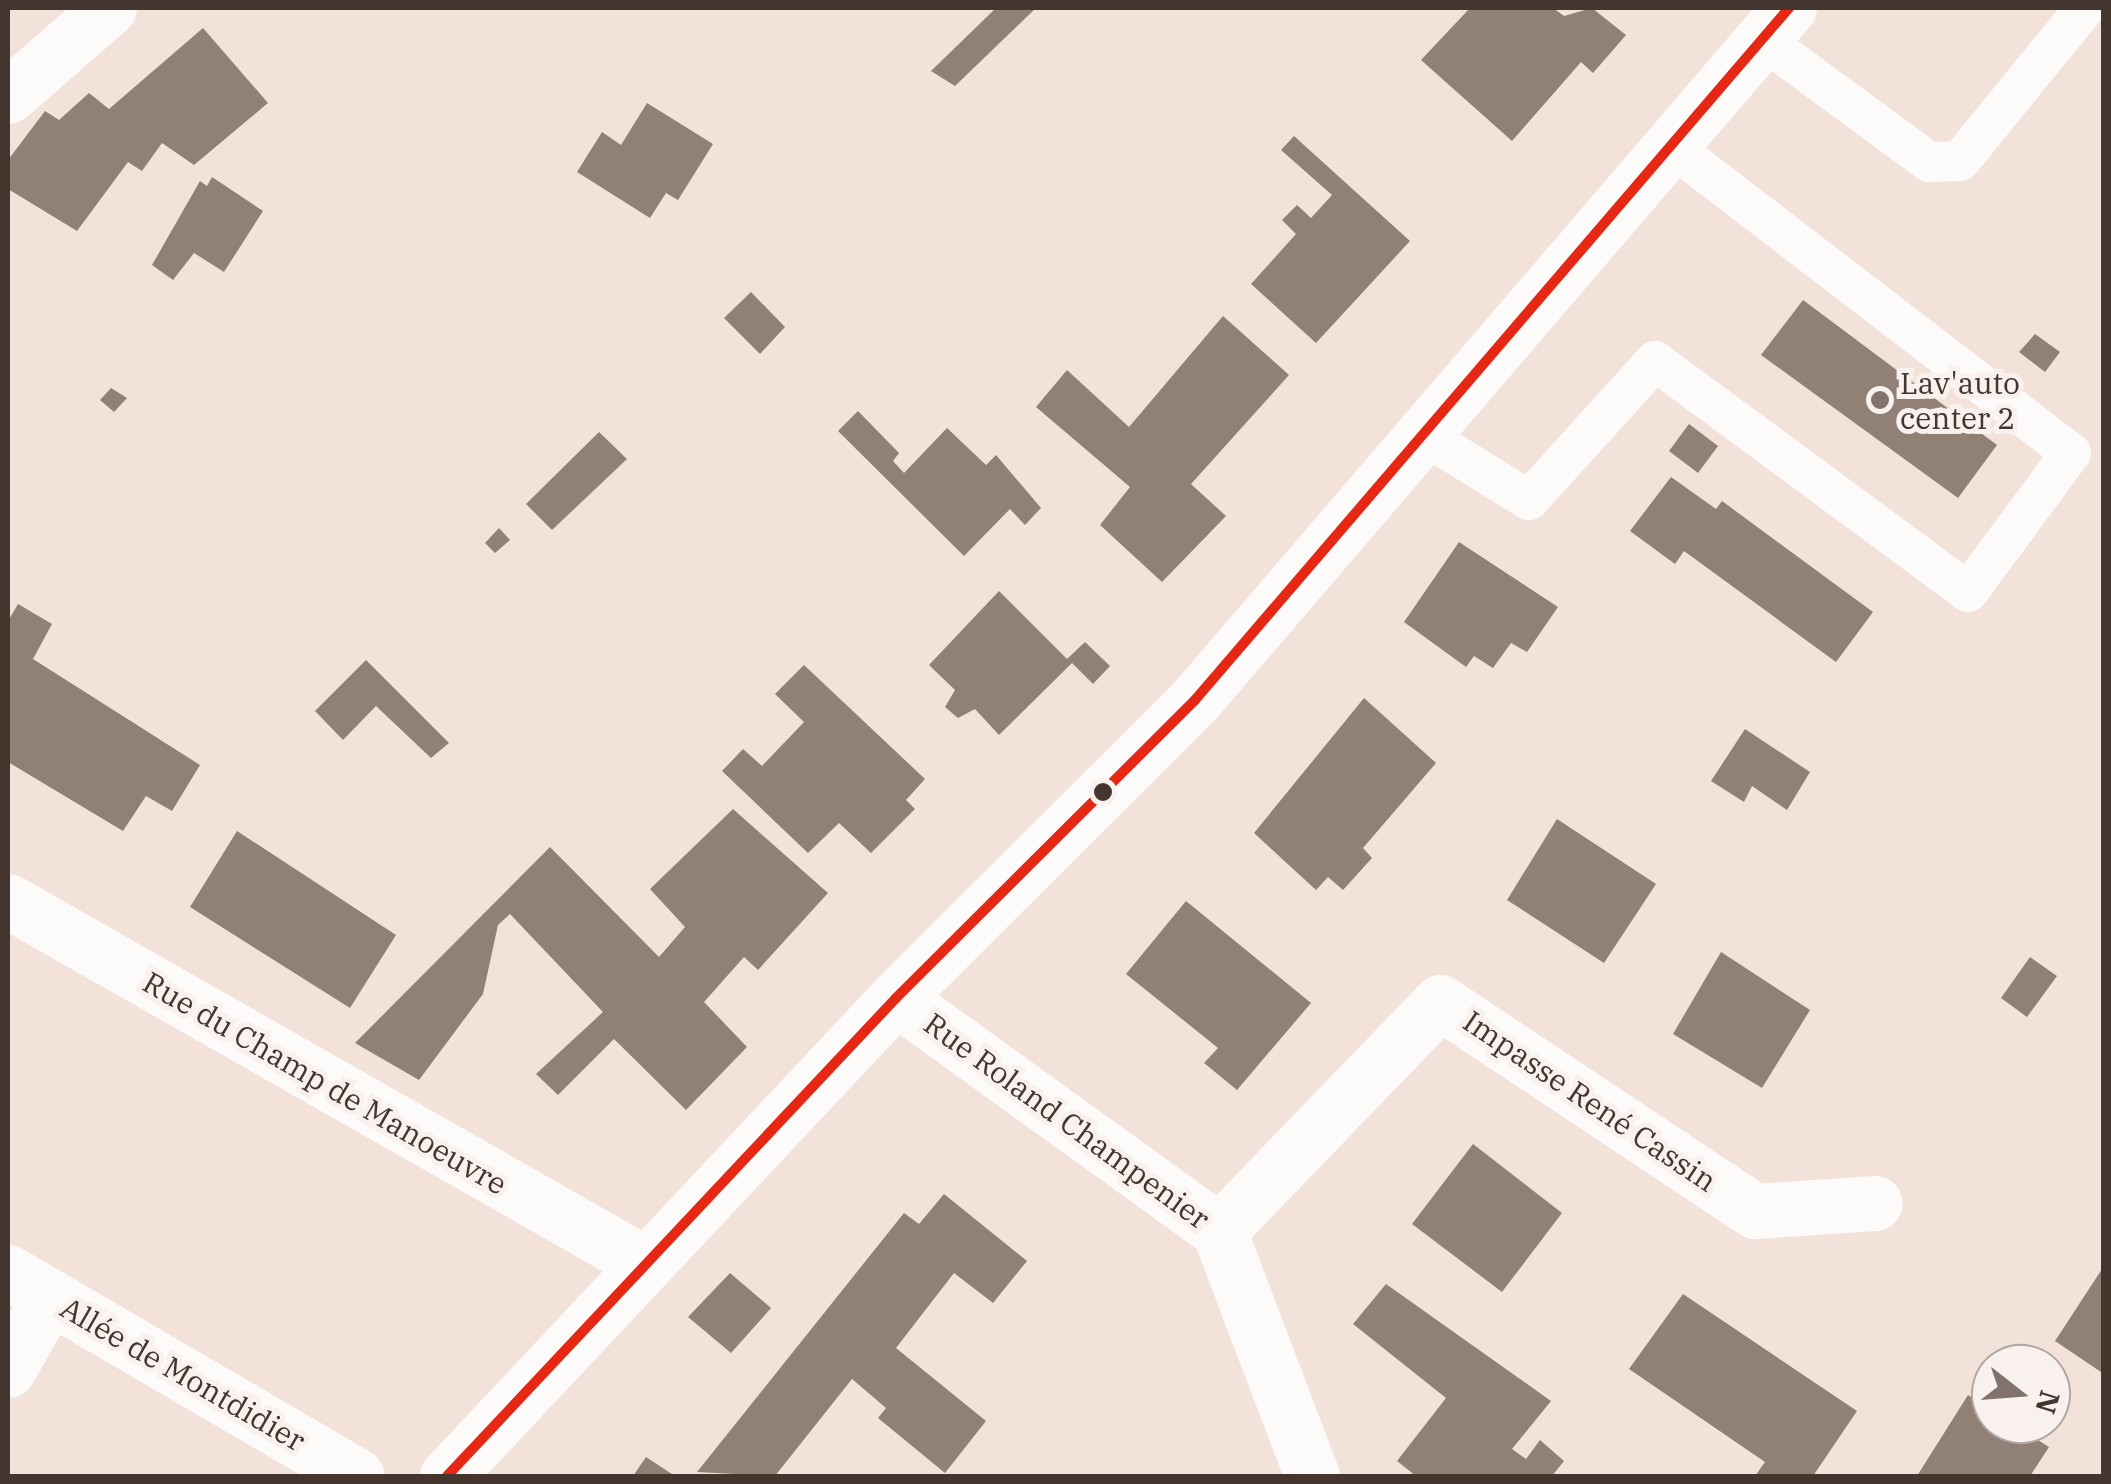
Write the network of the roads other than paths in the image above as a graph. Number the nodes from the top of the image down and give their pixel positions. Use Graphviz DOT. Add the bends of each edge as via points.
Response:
graph roads {
  1 [pos="109,8"];
  2 [pos="2084,8"];
  3 [pos="1776,24"];
  4 [pos="28,46"];
  5 [pos="8,96"];
  6 [pos="1672,147"];
  7 [pos="1425,436"];
  8 [pos="8,901"];
  9 [pos="896,998"];
  10 [pos="1875,1202"];
  11 [pos="1220,1232"];
  12 [pos="644,1263"];
  13 [pos="29,1284"];
  14 [pos="8,1370"];
  15 [pos="357,1476"];
  16 [pos="447,1476"];
  17 [pos="1312,1476"];
  1 -- 4 [label="street"];
  2 -- 3 [label="lane" via="1960,161 1929,162"];
  3 -- 6 [label="street"];
  4 -- 5 [label="street"];
  6 -- 7 [label="street"];
  6 -- 7 [label="lane" via="2071,453 1968,592 1655,360 1529,500"];
  7 -- 9 [label="street" via="1195,700"];
  8 -- 12 [label="street, Rue du Champ de Manoeuvre"];
  9 -- 11 [label="street, Rue Roland Champenier"];
  9 -- 12 [label="street"];
  10 -- 11 [label="street, Impasse René Cassin" via="1756,1210 1440,1002"];
  11 -- 17 [label="street, Rue Roland Champenier"];
  12 -- 16 [label="street"];
  13 -- 14 [label="street"];
  13 -- 15 [label="street, Allée de Montdidier"];
}
